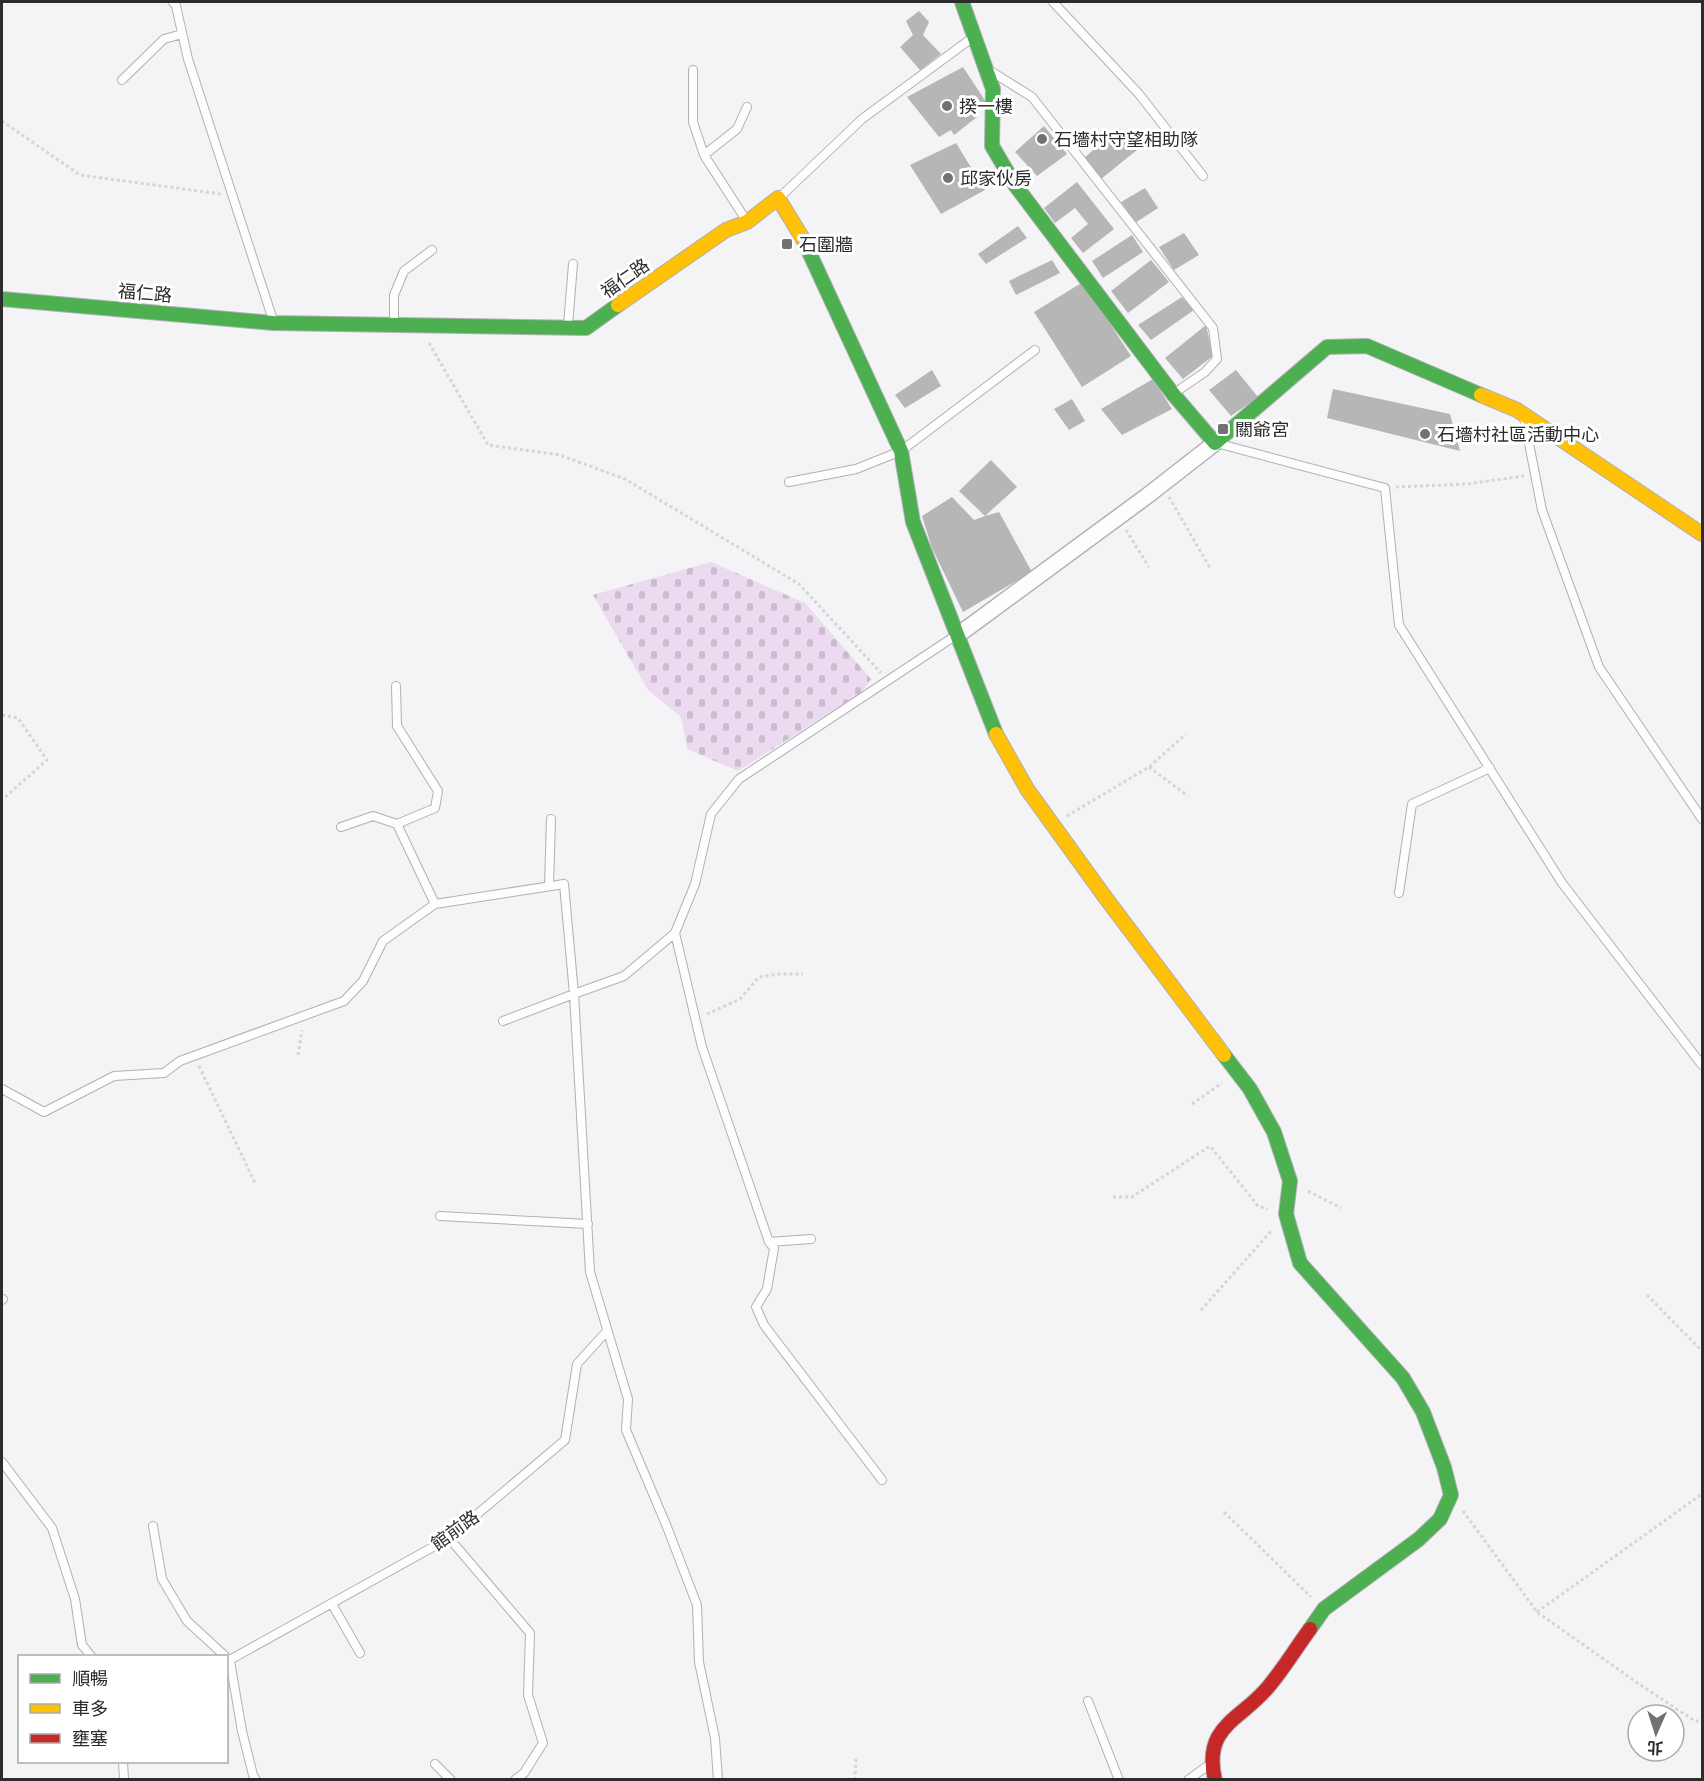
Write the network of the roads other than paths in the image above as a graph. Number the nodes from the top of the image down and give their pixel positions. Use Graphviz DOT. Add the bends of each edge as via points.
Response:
graph roads {
  1 [pos="173,2"];
  2 [pos="962,2"];
  3 [pos="1053,2"];
  4 [pos="182,34"];
  5 [pos="974,37"];
  6 [pos="985,68"];
  7 [pos="693,70"];
  8 [pos="122,80"];
  9 [pos="747,107"];
  10 [pos="704,155"];
  11 [pos="1203,176"];
  12 [pos="778,198"];
  13 [pos="747,222"];
  14 [pos="432,250"];
  15 [pos="573,264"];
  16 [pos="2,299"];
  17 [pos="273,323"];
  18 [pos="394,324"];
  19 [pos="568,328"];
  20 [pos="1035,350"];
  21 [pos="1173,394"];
  22 [pos="1523,414"];
  23 [pos="1215,442"];
  24 [pos="901,451"];
  25 [pos="789,482"];
  26 [pos="1702,534"];
  27 [pos="958,635"];
  28 [pos="396,686"];
  29 [pos="1490,768"];
  30 [pos="551,819"];
  31 [pos="1702,819"];
  32 [pos="397,824"];
  33 [pos="341,827"];
  34 [pos="549,886"];
  35 [pos="1399,893"];
  36 [pos="435,904"];
  37 [pos="675,933"];
  38 [pos="574,994"];
  39 [pos="503,1021"];
  40 [pos="1702,1065"];
  41 [pos="2,1089"];
  42 [pos="440,1216"];
  43 [pos="588,1224"];
  44 [pos="811,1239"];
  45 [pos="769,1242"];
  46 [pos="607,1331"];
  47 [pos="2,1462"];
  48 [pos="882,1480"];
  49 [pos="153,1526"];
  50 [pos="449,1538"];
  51 [pos="332,1604"];
  52 [pos="360,1653"];
  53 [pos="90,1655"];
  54 [pos="223,1655"];
  55 [pos="228,1658"];
  56 [pos="228,1664"];
  57 [pos="1088,1701"];
  58 [pos="123,1763"];
  59 [pos="1211,1763"];
  60 [pos="435,1764"];
  61 [pos="1116,1778"];
  62 [pos="124,1779"];
  63 [pos="256,1779"];
  64 [pos="451,1779"];
  65 [pos="515,1779"];
  66 [pos="718,1779"];
  67 [pos="1188,1779"];
  68 [pos="1215,1779"];
  1 -- 4 [label="lane"];
  2 -- 5 [label="street"];
  3 -- 11 [label="lane" via="1139,94"];
  4 -- 8 [label="lane" via="164,39"];
  4 -- 17 [label="lane"];
  5 -- 6 [label="street"];
  5 -- 12 [label="lane" via="862,119"];
  6 -- 21 [label="street" via="993,89 992,146 1009,175"];
  6 -- 21 [label="lane" via="1032,96 1213,328 1217,359"];
  7 -- 10 [label="lane" via="693,122"];
  9 -- 10 [label="lane" via="737,129"];
  10 -- 13 [label="lane"];
  12 -- 13 [label="street, 福仁路"];
  12 -- 24 [label="street" via="807,246"];
  13 -- 19 [label="street, 福仁路" via="726,230 586,328"];
  14 -- 18 [label="lane" via="404,271 394,296"];
  15 -- 19 [label="lane"];
  16 -- 17 [label="street, 福仁路"];
  17 -- 18 [label="street, 福仁路"];
  18 -- 19 [label="street, 福仁路"];
  20 -- 24 [label="lane"];
  21 -- 23 [label="street"];
  22 -- 23 [label="street" via="1367,346 1327,347"];
  22 -- 26 [label="street"];
  22 -- 31 [label="lane" via="1542,510 1599,667"];
  23 -- 27 [label="street"];
  23 -- 29 [label="lane" via="1384,488 1399,625"];
  24 -- 25 [label="lane" via="856,469"];
  24 -- 27 [label="street" via="913,522"];
  27 -- 37 [label="lane" via="739,779 711,814 695,884"];
  27 -- 59 [label="street" via="993,730 1027,789 1250,1089 1274,1132 1290,1181 1286,1214 1300,1263 1403,1378 1423,1412 1451,1495 1440,1520 1419,1539 1324,1609 1268,1688 1220,1731"];
  28 -- 32 [label="lane" via="397,726 438,791 435,808"];
  29 -- 35 [label="lane" via="1412,804"];
  29 -- 40 [label="lane" via="1562,883"];
  30 -- 34 [label="lane"];
  32 -- 33 [label="lane" via="373,816"];
  32 -- 36 [label="lane"];
  34 -- 36 [label="lane"];
  34 -- 38 [label="lane" via="564,884"];
  36 -- 41 [label="lane" via="383,941 363,981 344,1001 180,1061 164,1073 114,1076 44,1112"];
  37 -- 38 [label="lane" via="624,976"];
  37 -- 45 [label="lane" via="702,1047"];
  38 -- 39 [label="lane"];
  38 -- 43 [label="lane"];
  42 -- 43 [label="lane"];
  43 -- 46 [label="lane" via="590,1272"];
  44 -- 45 [label="lane"];
  45 -- 48 [label="lane" via="774,1248 768,1290 756,1307 764,1325"];
  46 -- 50 [label="lane, 館前路" via="577,1364 565,1440"];
  46 -- 66 [label="lane" via="628,1399 626,1431 697,1605 699,1662 715,1738"];
  47 -- 53 [label="lane" via="52,1528 75,1599 82,1645"];
  49 -- 54 [label="lane" via="162,1579 187,1621"];
  50 -- 51 [label="lane, 館前路"];
  50 -- 65 [label="lane" via="530,1633 528,1695 543,1743 524,1773"];
  51 -- 52 [label="lane"];
  51 -- 55 [label="lane, 館前路"];
  56 -- 63 [label="lane"];
  57 -- 61 [label="lane"];
  58 -- 62 [label="lane"];
  59 -- 67 [label="lane"];
  59 -- 68 [label="street"];
  60 -- 64 [label="lane"];
}
